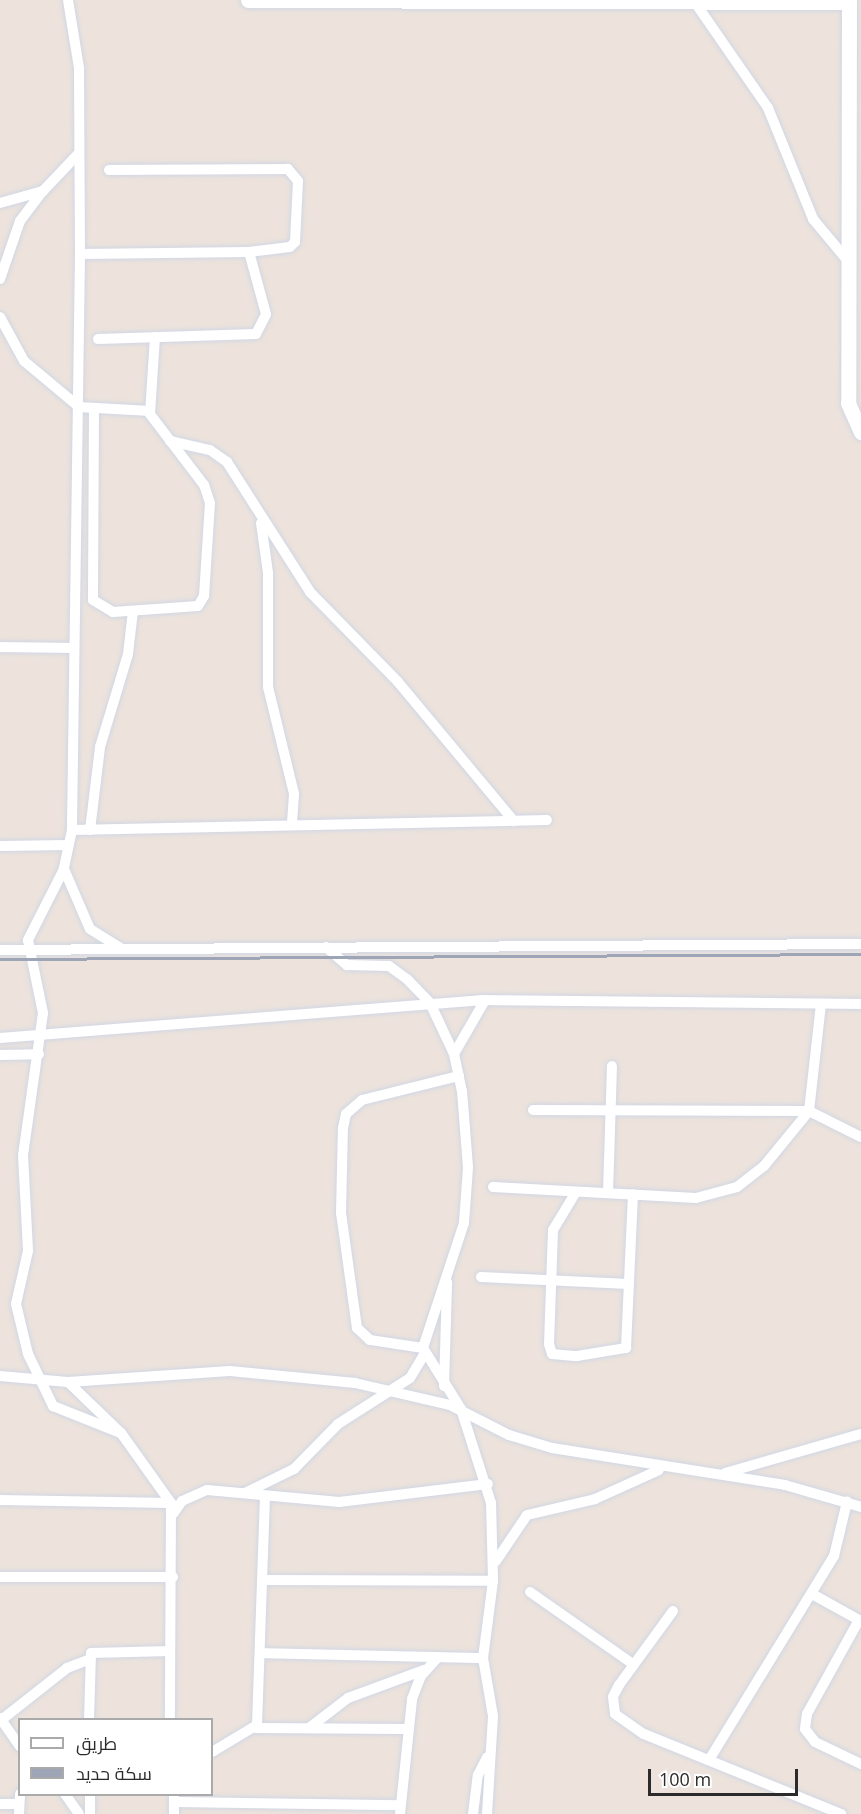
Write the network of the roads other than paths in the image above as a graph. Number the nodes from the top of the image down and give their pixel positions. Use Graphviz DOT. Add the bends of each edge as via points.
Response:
graph roads {
  1 [pos="68,0"];
  2 [pos="248,0"];
  3 [pos="853,1"];
  4 [pos="694,2"];
  5 [pos="79,153"];
  6 [pos="110,170"];
  7 [pos="43,191"];
  8 [pos="0,203"];
  9 [pos="249,252"];
  10 [pos="80,254"];
  11 [pos="848,261"];
  12 [pos="0,279"];
  13 [pos="0,317"];
  14 [pos="155,337"];
  15 [pos="98,339"];
  16 [pos="79,407"];
  17 [pos="93,408"];
  18 [pos="150,411"];
  19 [pos="861,432"];
  20 [pos="170,441"];
  21 [pos="260,513"];
  22 [pos="133,611"];
  23 [pos="0,646"];
  24 [pos="74,648"];
  25 [pos="547,820"];
  26 [pos="514,821"];
  27 [pos="292,825"];
  28 [pos="72,830"];
  29 [pos="90,830"];
  30 [pos="68,845"];
  31 [pos="0,846"];
  32 [pos="64,869"];
  33 [pos="861,944"];
  34 [pos="326,947"];
  35 [pos="120,948"];
  36 [pos="0,950"];
  37 [pos="30,950"];
  38 [pos="485,1000"];
  39 [pos="430,1003"];
  40 [pos="821,1004"];
  41 [pos="861,1004"];
  42 [pos="41,1036"];
  43 [pos="0,1038"];
  44 [pos="39,1054"];
  45 [pos="454,1054"];
  46 [pos="0,1055"];
  47 [pos="612,1066"];
  48 [pos="459,1077"];
  49 [pos="533,1110"];
  50 [pos="612,1111"];
  51 [pos="809,1111"];
  52 [pos="861,1137"];
  53 [pos="493,1187"];
  54 [pos="576,1192"];
  55 [pos="608,1193"];
  56 [pos="633,1194"];
  57 [pos="481,1277"];
  58 [pos="549,1281"];
  59 [pos="447,1282"];
  60 [pos="629,1284"];
  61 [pos="423,1352"];
  62 [pos="0,1376"];
  63 [pos="40,1380"];
  64 [pos="68,1382"];
  65 [pos="444,1388"];
  66 [pos="395,1390"];
  67 [pos="461,1409"];
  68 [pos="121,1433"];
  69 [pos="861,1434"];
  70 [pos="665,1468"];
  71 [pos="719,1474"];
  72 [pos="488,1484"];
  73 [pos="245,1493"];
  74 [pos="265,1497"];
  75 [pos="0,1500"];
  76 [pos="847,1502"];
  77 [pos="861,1508"];
  78 [pos="172,1509"];
  79 [pos="493,1569"];
  80 [pos="0,1576"];
  81 [pos="173,1577"];
  82 [pos="262,1580"];
  83 [pos="493,1581"];
  84 [pos="530,1592"];
  85 [pos="812,1594"];
  86 [pos="673,1611"];
  87 [pos="860,1620"];
  88 [pos="170,1651"];
  89 [pos="261,1653"];
  90 [pos="438,1657"];
  91 [pos="483,1658"];
  92 [pos="88,1660"];
  93 [pos="633,1664"];
  94 [pos="427,1668"];
  95 [pos="89,1718"];
  96 [pos="170,1718"];
  97 [pos="1,1720"];
  98 [pos="256,1728"];
  99 [pos="309,1728"];
  100 [pos="405,1729"];
  101 [pos="18,1744"];
  102 [pos="213,1751"];
  103 [pos="490,1751"];
  104 [pos="709,1760"];
  105 [pos="861,1764"];
  106 [pos="66,1796"];
  107 [pos="90,1796"];
  108 [pos="175,1798"];
  109 [pos="0,1804"];
  110 [pos="19,1804"];
  111 [pos="319,1809"];
  112 [pos="400,1810"];
  113 [pos="79,1814"];
  114 [pos="90,1814"];
  115 [pos="174,1814"];
  116 [pos="473,1814"];
  117 [pos="487,1814"];
  118 [pos="841,1814"];
  1 -- 5 [label="street" via="79,68"];
  2 -- 4 [label="main road"];
  3 -- 4 [label="main road"];
  3 -- 11 [label="main road"];
  4 -- 11 [label="street" via="768,108 813,219"];
  5 -- 7 [label="street"];
  5 -- 10 [label="street"];
  6 -- 9 [label="street" via="293,172 298,181 293,245"];
  7 -- 8 [label="street"];
  7 -- 12 [label="street" via="20,221"];
  9 -- 10 [label="street"];
  9 -- 14 [label="street" via="264,297 262,330 248,337"];
  10 -- 16 [label="street"];
  11 -- 19 [label="main road" via="848,403"];
  13 -- 16 [label="street" via="24,361"];
  14 -- 15 [label="street"];
  14 -- 18 [label="street"];
  16 -- 17 [label="street"];
  16 -- 24 [label="street"];
  17 -- 18 [label="street"];
  17 -- 22 [label="street" via="90,591 102,608"];
  18 -- 20 [label="street"];
  20 -- 21 [label="street" via="210,450 227,462"];
  20 -- 22 [label="street" via="209,496 204,596 193,609"];
  21 -- 26 [label="street" via="310,592 398,682"];
  21 -- 27 [label="street" via="268,573 268,687 294,794"];
  22 -- 29 [label="street" via="128,654 100,747"];
  23 -- 24 [label="street"];
  24 -- 28 [label="street"];
  25 -- 26 [label="street"];
  26 -- 27 [label="street"];
  27 -- 29 [label="street"];
  28 -- 29 [label="street"];
  28 -- 30 [label="street"];
  30 -- 31 [label="street"];
  30 -- 32 [label="street"];
  32 -- 35 [label="street" via="90,928"];
  32 -- 37 [label="street" via="29,935"];
  33 -- 34 [label="street"];
  34 -- 35 [label="street"];
  34 -- 39 [label="street" via="352,966 389,966"];
  35 -- 37 [label="street"];
  36 -- 37 [label="street"];
  37 -- 42 [label="street" via="42,995"];
  38 -- 39 [label="street"];
  38 -- 40 [label="street"];
  38 -- 45 [label="street"];
  39 -- 42 [label="street"];
  39 -- 45 [label="street"];
  40 -- 41 [label="street"];
  40 -- 51 [label="street"];
  42 -- 43 [label="street"];
  42 -- 44 [label="street"];
  44 -- 46 [label="street"];
  44 -- 63 [label="street" via="23,1155 28,1251 16,1304"];
  45 -- 48 [label="street"];
  47 -- 50 [label="street"];
  48 -- 59 [label="street" via="468,1168 464,1223"];
  48 -- 61 [label="street" via="362,1101 344,1120 341,1213 357,1328 370,1340"];
  49 -- 50 [label="street"];
  50 -- 51 [label="street"];
  50 -- 55 [label="street"];
  51 -- 52 [label="street"];
  51 -- 56 [label="street" via="764,1166 726,1193 696,1198"];
  53 -- 54 [label="street"];
  54 -- 55 [label="street"];
  54 -- 58 [label="street" via="553,1230"];
  55 -- 56 [label="street"];
  56 -- 60 [label="street"];
  57 -- 58 [label="street"];
  58 -- 60 [label="street"];
  58 -- 60 [label="street" via="552,1354 577,1356 626,1348"];
  59 -- 61 [label="street"];
  59 -- 65 [label="street"];
  61 -- 65 [label="street"];
  61 -- 66 [label="street" via="410,1378"];
  62 -- 63 [label="street"];
  63 -- 64 [label="street"];
  63 -- 68 [label="street" via="56,1410"];
  64 -- 66 [label="street" via="230,1371"];
  64 -- 68 [label="street"];
  65 -- 67 [label="street"];
  66 -- 67 [label="street"];
  66 -- 73 [label="street" via="338,1424 288,1473"];
  67 -- 70 [label="street" via="529,1443"];
  67 -- 72 [label="street"];
  68 -- 78 [label="street"];
  69 -- 71 [label="street"];
  70 -- 71 [label="street"];
  70 -- 79 [label="street" via="595,1499 527,1515"];
  71 -- 76 [label="street"];
  72 -- 74 [label="street" via="356,1502"];
  72 -- 79 [label="street"];
  73 -- 74 [label="street"];
  73 -- 78 [label="street" via="199,1492"];
  74 -- 82 [label="street"];
  75 -- 78 [label="street"];
  76 -- 77 [label="street"];
  76 -- 85 [label="street" via="834,1556"];
  78 -- 81 [label="street"];
  79 -- 83 [label="street"];
  80 -- 81 [label="street"];
  81 -- 88 [label="street"];
  82 -- 83 [label="street"];
  82 -- 89 [label="street"];
  83 -- 91 [label="street"];
  84 -- 93 [label="street"];
  85 -- 87 [label="street"];
  85 -- 104 [label="street"];
  86 -- 93 [label="street"];
  87 -- 105 [label="street" via="807,1714 805,1729 815,1742"];
  88 -- 92 [label="street" via="94,1651"];
  88 -- 96 [label="street"];
  89 -- 90 [label="street"];
  89 -- 98 [label="street"];
  90 -- 91 [label="street"];
  90 -- 94 [label="street"];
  91 -- 103 [label="street" via="492,1700"];
  92 -- 95 [label="street"];
  92 -- 97 [label="street" via="67,1668"];
  93 -- 104 [label="street" via="613,1697 615,1713 644,1734"];
  94 -- 99 [label="street" via="348,1698"];
  94 -- 100 [label="street" via="417,1683"];
  97 -- 101 [label="street"];
  98 -- 99 [label="street"];
  98 -- 102 [label="street"];
  99 -- 100 [label="street"];
  100 -- 112 [label="street"];
  103 -- 116 [label="street" via="478,1775"];
  103 -- 117 [label="street"];
  104 -- 118 [label="street"];
  106 -- 113 [label="street"];
  107 -- 114 [label="street"];
  108 -- 111 [label="street"];
  108 -- 115 [label="street"];
  109 -- 110 [label="street"];
  111 -- 112 [label="street"];
}
